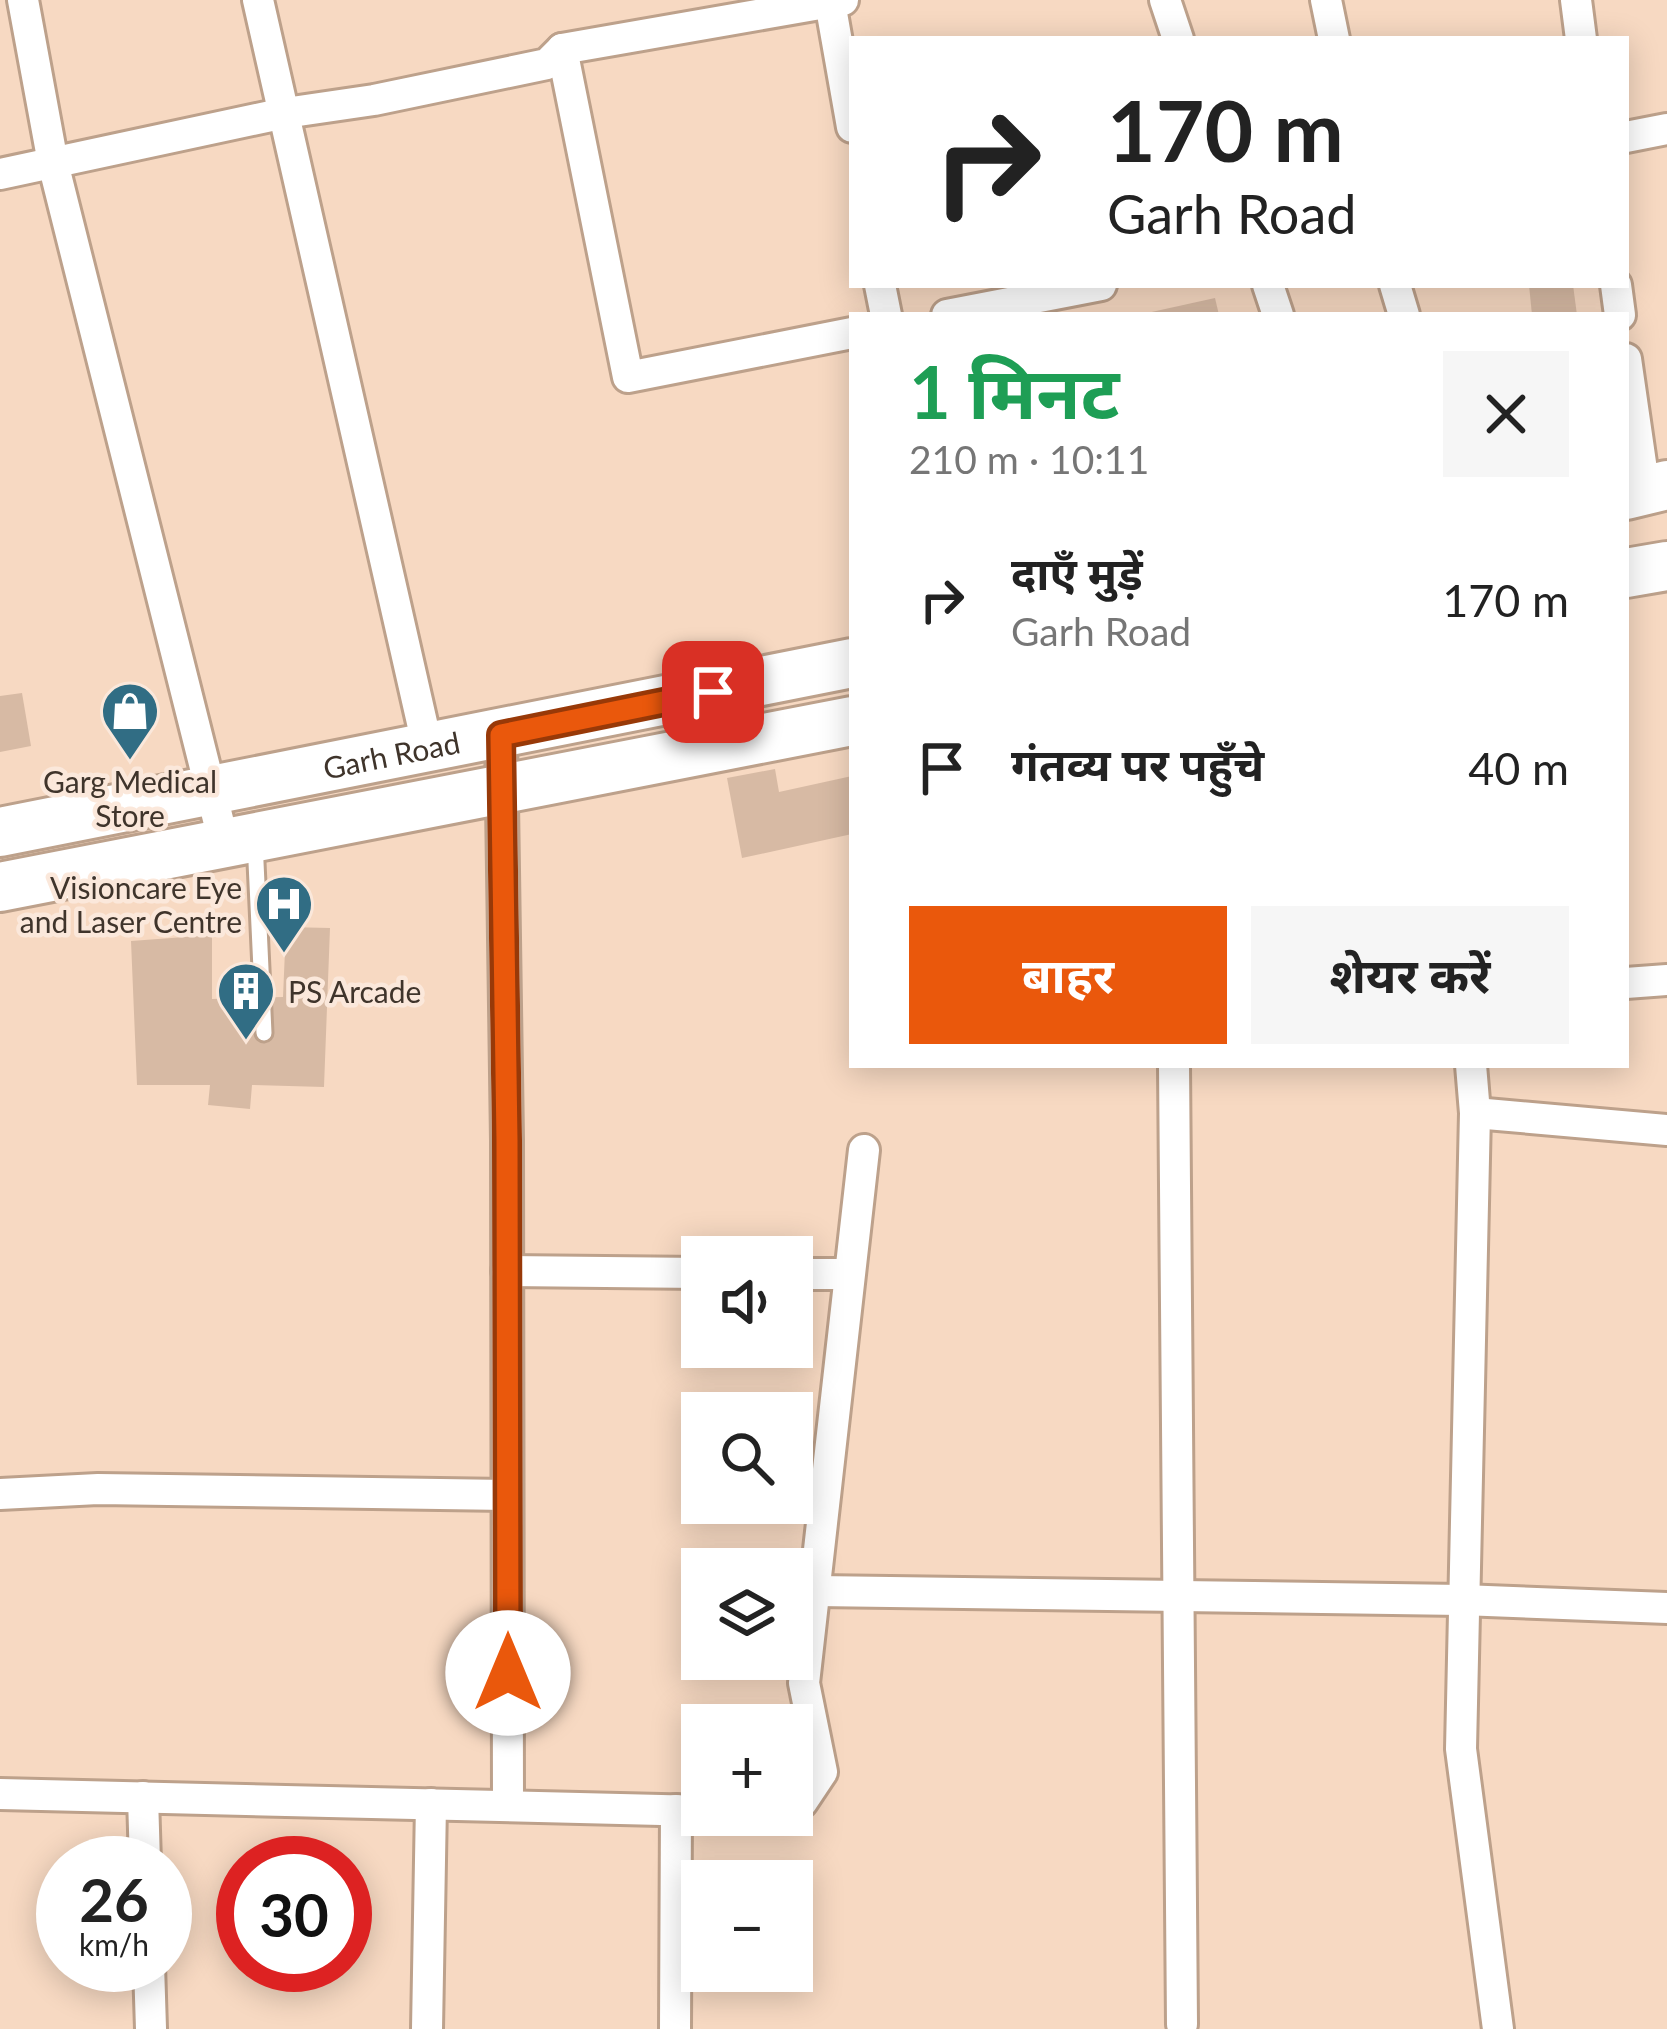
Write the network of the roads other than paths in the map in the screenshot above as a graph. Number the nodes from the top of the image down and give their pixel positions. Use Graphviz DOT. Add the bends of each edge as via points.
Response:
graph roads {
  1 [pos="22,0"];
  2 [pos="258,0"];
  3 [pos="1165,0"];
  4 [pos="1326,0"];
  5 [pos="1576,0"];
  6 [pos="837,1"];
  7 [pos="1177,36"];
  8 [pos="1333,36"];
  9 [pos="1581,36"];
  10 [pos="562,49"];
  11 [pos="849,102"];
  12 [pos="285,113"];
  13 [pos="1667,129"];
  14 [pos="1629,136"];
  15 [pos="53,164"];
  16 [pos="0,174"];
  17 [pos="1086,288"];
  18 [pos="962,312"];
  19 [pos="849,334"];
  20 [pos="1629,379"];
  21 [pos="1646,490"];
  22 [pos="1667,566"];
  23 [pos="1629,572"];
  24 [pos="849,664"];
  25 [pos="849,722"];
  26 [pos="501,735"];
  27 [pos="428,749"];
  28 [pos="340,766"];
  29 [pos="502,789"];
  30 [pos="214,790"];
  31 [pos="350,819"];
  32 [pos="0,832"];
  33 [pos="239,840"];
  34 [pos="0,887"];
  35 [pos="1667,980"];
  36 [pos="1629,983"];
  37 [pos="265,1033"];
  38 [pos="1174,1068"];
  39 [pos="1471,1068"];
  40 [pos="1475,1112"];
  41 [pos="1667,1130"];
  42 [pos="864,1150"];
  43 [pos="507,1271"];
  44 [pos="681,1273"];
  45 [pos="813,1274"];
  46 [pos="848,1274"];
  47 [pos="0,1494"];
  48 [pos="507,1495"];
  49 [pos="817,1591"];
  50 [pos="1178,1595"];
  51 [pos="1462,1600"];
  52 [pos="1667,1608"];
  53 [pos="808,1704"];
  54 [pos="813,1728"];
  55 [pos="813,1786"];
  56 [pos="0,1794"];
  57 [pos="143,1797"];
  58 [pos="431,1804"];
  59 [pos="508,1806"];
  60 [pos="681,1810"];
  61 [pos="145,1836"];
  62 [pos="687,1836"];
  63 [pos="150,1992"];
  64 [pos="1180,2027"];
  65 [pos="152,2029"];
  66 [pos="427,2029"];
  67 [pos="675,2029"];
  68 [pos="1498,2029"];
  1 -- 15 [label="street"];
  2 -- 12 [label="street"];
  3 -- 7 [label="street"];
  4 -- 8 [label="street"];
  5 -- 9 [label="street"];
  6 -- 10 [label="street"];
  6 -- 11 [label="street"];
  10 -- 12 [label="street" via="547,64"];
  10 -- 19 [label="street" via="628,377"];
  12 -- 15 [label="street"];
  12 -- 27 [label="street"];
  13 -- 14 [label="street"];
  15 -- 16 [label="street"];
  15 -- 30 [label="street"];
  17 -- 18 [label="street"];
  20 -- 21 [label="street"];
  22 -- 23 [label="main road"];
  24 -- 26 [label="main road, Garh Road"];
  25 -- 29 [label="main road, Garh Road"];
  26 -- 27 [label="main road, Garh Road"];
  26 -- 29 [label="street"];
  27 -- 28 [label="main road, Garh Road"];
  28 -- 30 [label="main road, Garh Road"];
  28 -- 31 [label="main road"];
  29 -- 31 [label="main road, Garh Road"];
  29 -- 43 [label="street"];
  30 -- 32 [label="main road, Garh Road"];
  30 -- 33 [label="street"];
  31 -- 33 [label="main road, Garh Road"];
  33 -- 34 [label="main road, Garh Road"];
  33 -- 37 [label="lane"];
  35 -- 36 [label="street"];
  38 -- 50 [label="street"];
  39 -- 40 [label="street"];
  40 -- 41 [label="street"];
  40 -- 51 [label="street"];
  42 -- 46 [label="street"];
  43 -- 44 [label="street"];
  43 -- 48 [label="street"];
  45 -- 46 [label="street"];
  46 -- 49 [label="street"];
  47 -- 48 [label="street"];
  48 -- 59 [label="street"];
  49 -- 50 [label="street"];
  49 -- 53 [label="street"];
  50 -- 51 [label="street"];
  50 -- 64 [label="street"];
  51 -- 52 [label="street"];
  51 -- 68 [label="street" via="1461,1749"];
  54 -- 55 [label="street" via="822,1772"];
  56 -- 57 [label="street"];
  57 -- 58 [label="street"];
  57 -- 61 [label="street"];
  58 -- 59 [label="street"];
  58 -- 66 [label="street"];
  59 -- 60 [label="street"];
  62 -- 67 [label="street"];
  63 -- 65 [label="street"];
}
